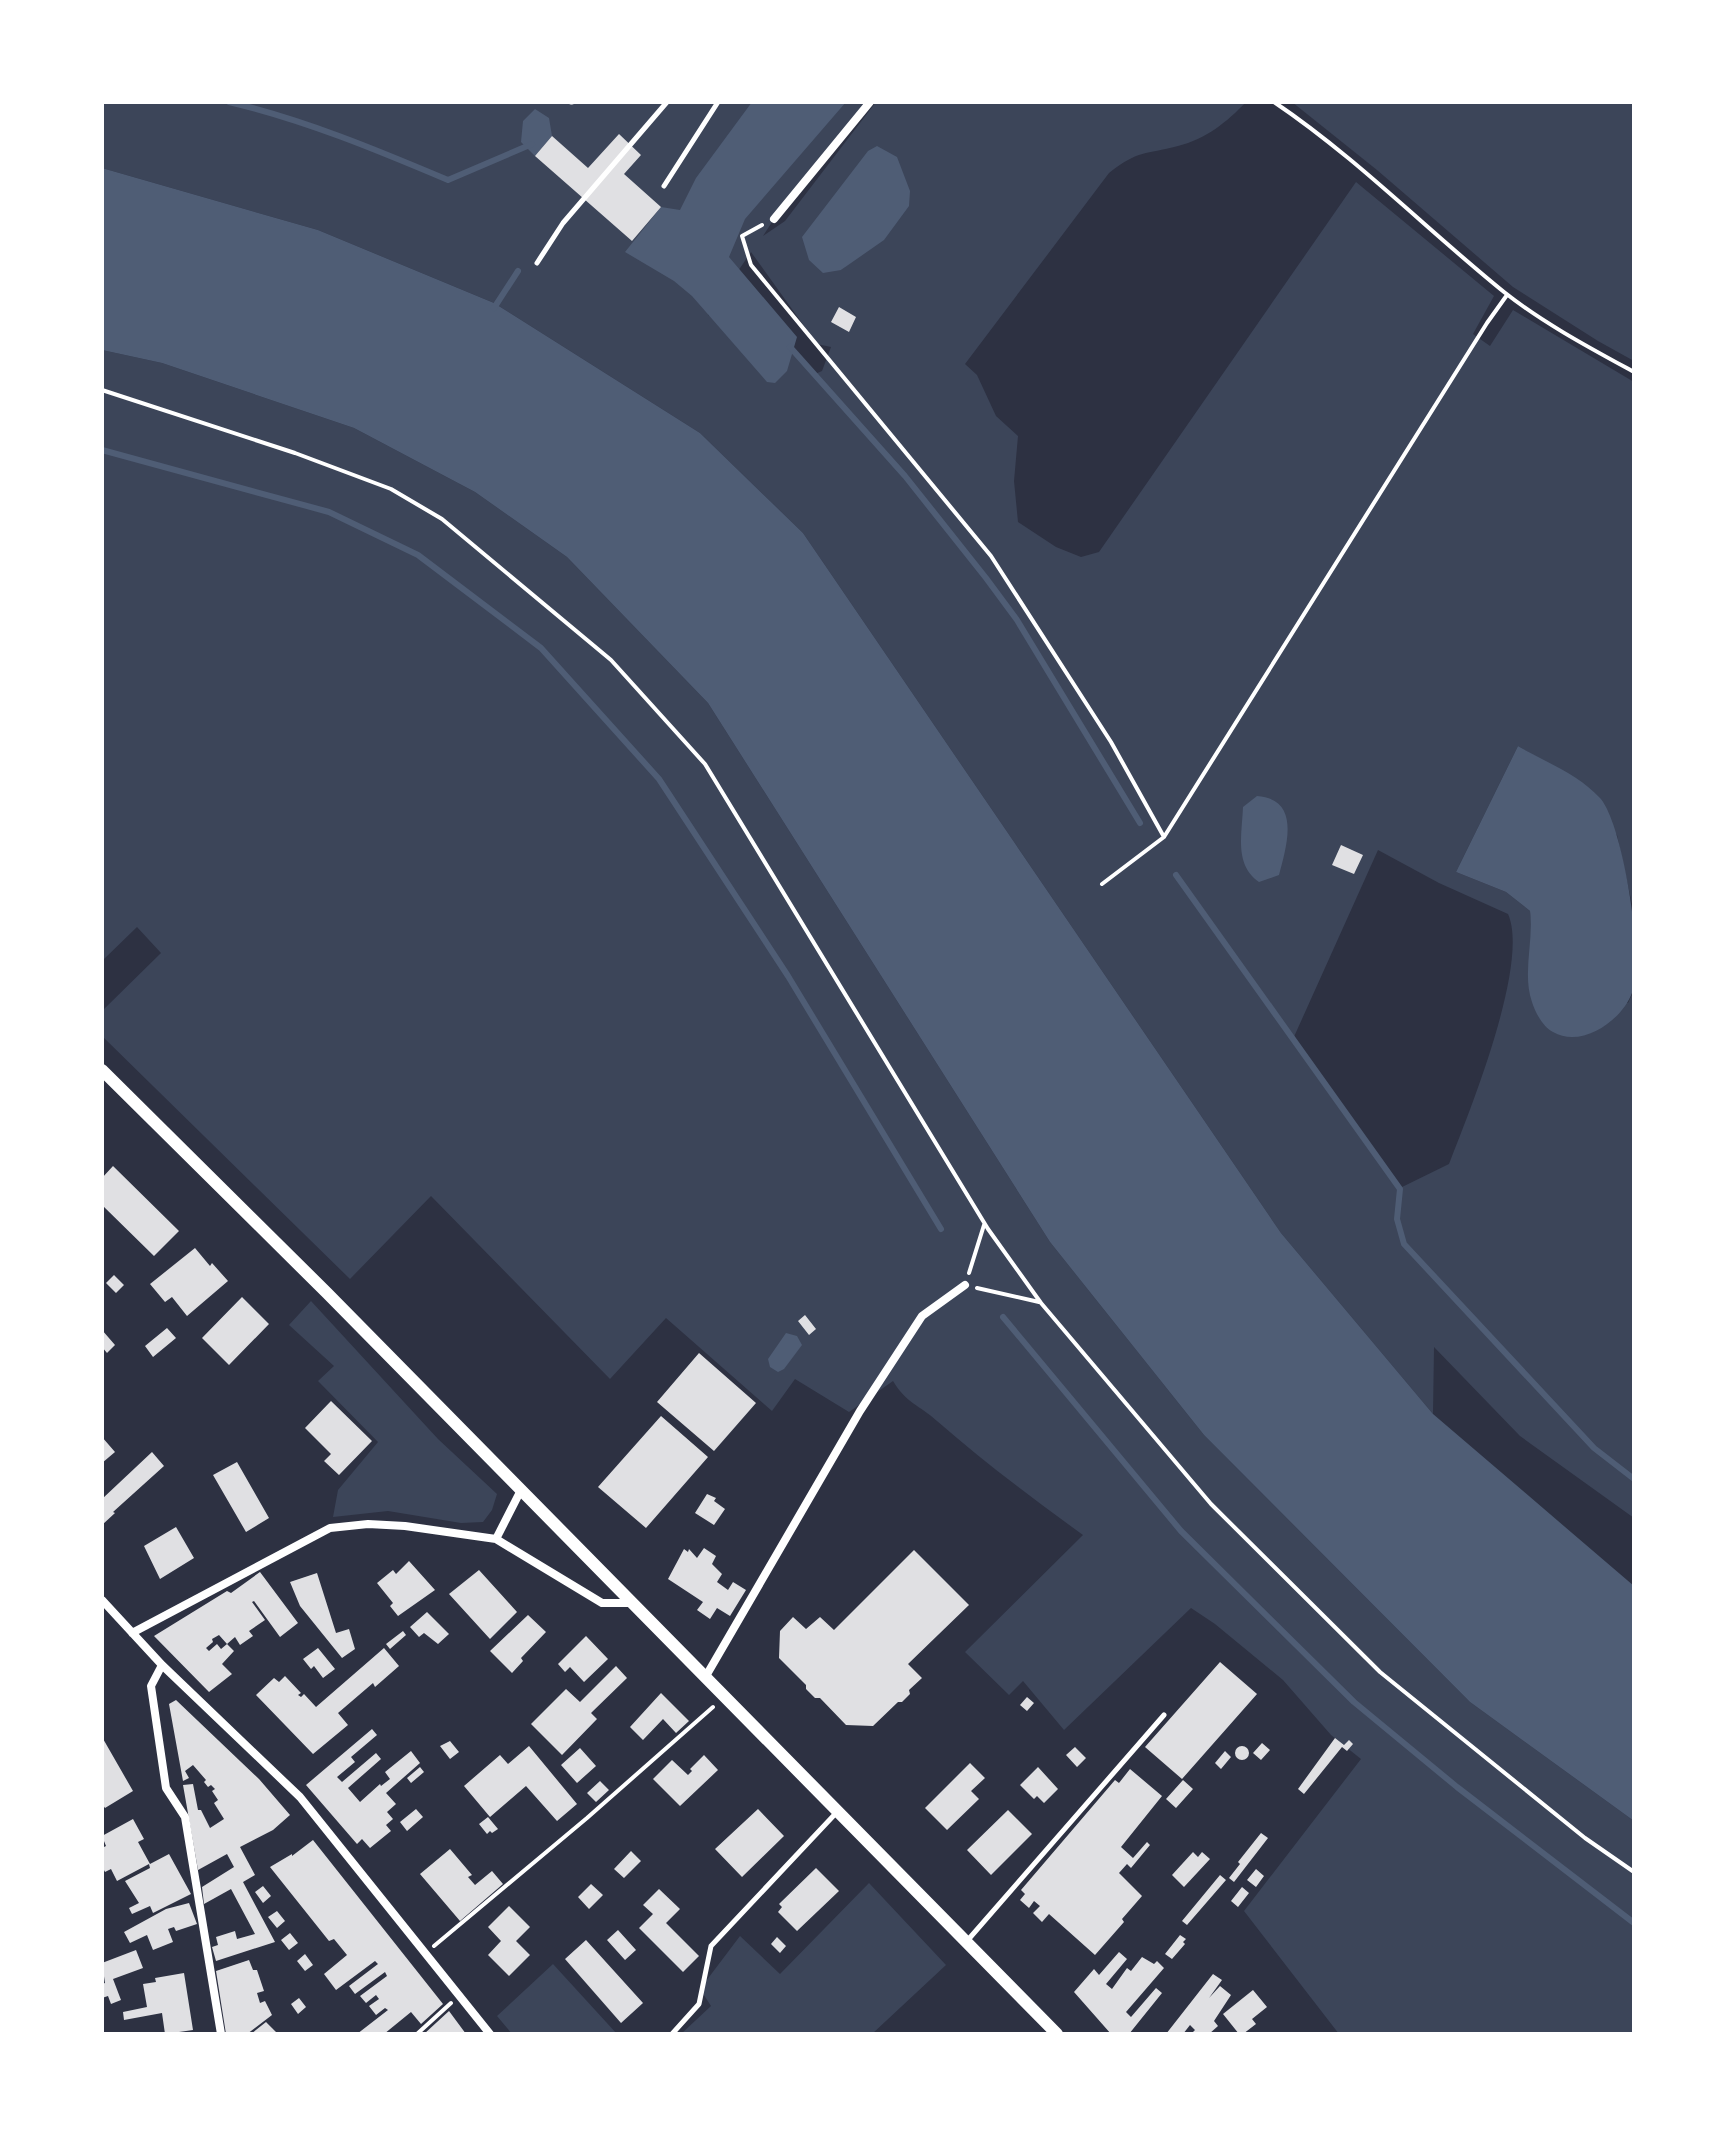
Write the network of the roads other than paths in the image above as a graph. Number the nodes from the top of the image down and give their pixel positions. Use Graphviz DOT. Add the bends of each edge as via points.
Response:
graph roads {
  1 [pos="667,102"];
  2 [pos="718,102"];
  3 [pos="870,102"];
  4 [pos="664,186"];
  5 [pos="774,219"];
  6 [pos="537,263"];
  7 [pos="102,1070"];
  8 [pos="965,1285"];
  9 [pos="521,1490"];
  10 [pos="496,1539"];
  11 [pos="102,1600"];
  12 [pos="634,1603"];
  13 [pos="132,1633"];
  14 [pos="162,1665"];
  15 [pos="706,1676"];
  16 [pos="1164,1715"];
  17 [pos="838,1811"];
  18 [pos="966,1942"];
  19 [pos="221,2034"];
  20 [pos="490,2034"];
  21 [pos="672,2034"];
  22 [pos="1057,2034"];
  1 -- 6 [label="lane" via="563,223"];
  2 -- 4 [label="lane"];
  3 -- 5 [label="street"];
  7 -- 9 [label="street"];
  8 -- 15 [label="street" via="922,1316 860,1411"];
  9 -- 10 [label="street"];
  9 -- 12 [label="street"];
  10 -- 12 [label="street" via="602,1603"];
  10 -- 13 [label="street" via="392,1525 330,1528"];
  11 -- 13 [label="street"];
  12 -- 15 [label="street"];
  13 -- 14 [label="street"];
  14 -- 19 [label="street" via="151,1686 166,1788 185,1817"];
  14 -- 20 [label="street" via="300,1797"];
  15 -- 17 [label="street"];
  16 -- 18 [label="lane"];
  17 -- 18 [label="street"];
  17 -- 21 [label="lane" via="711,1946 699,2004"];
  18 -- 22 [label="street"];
}
